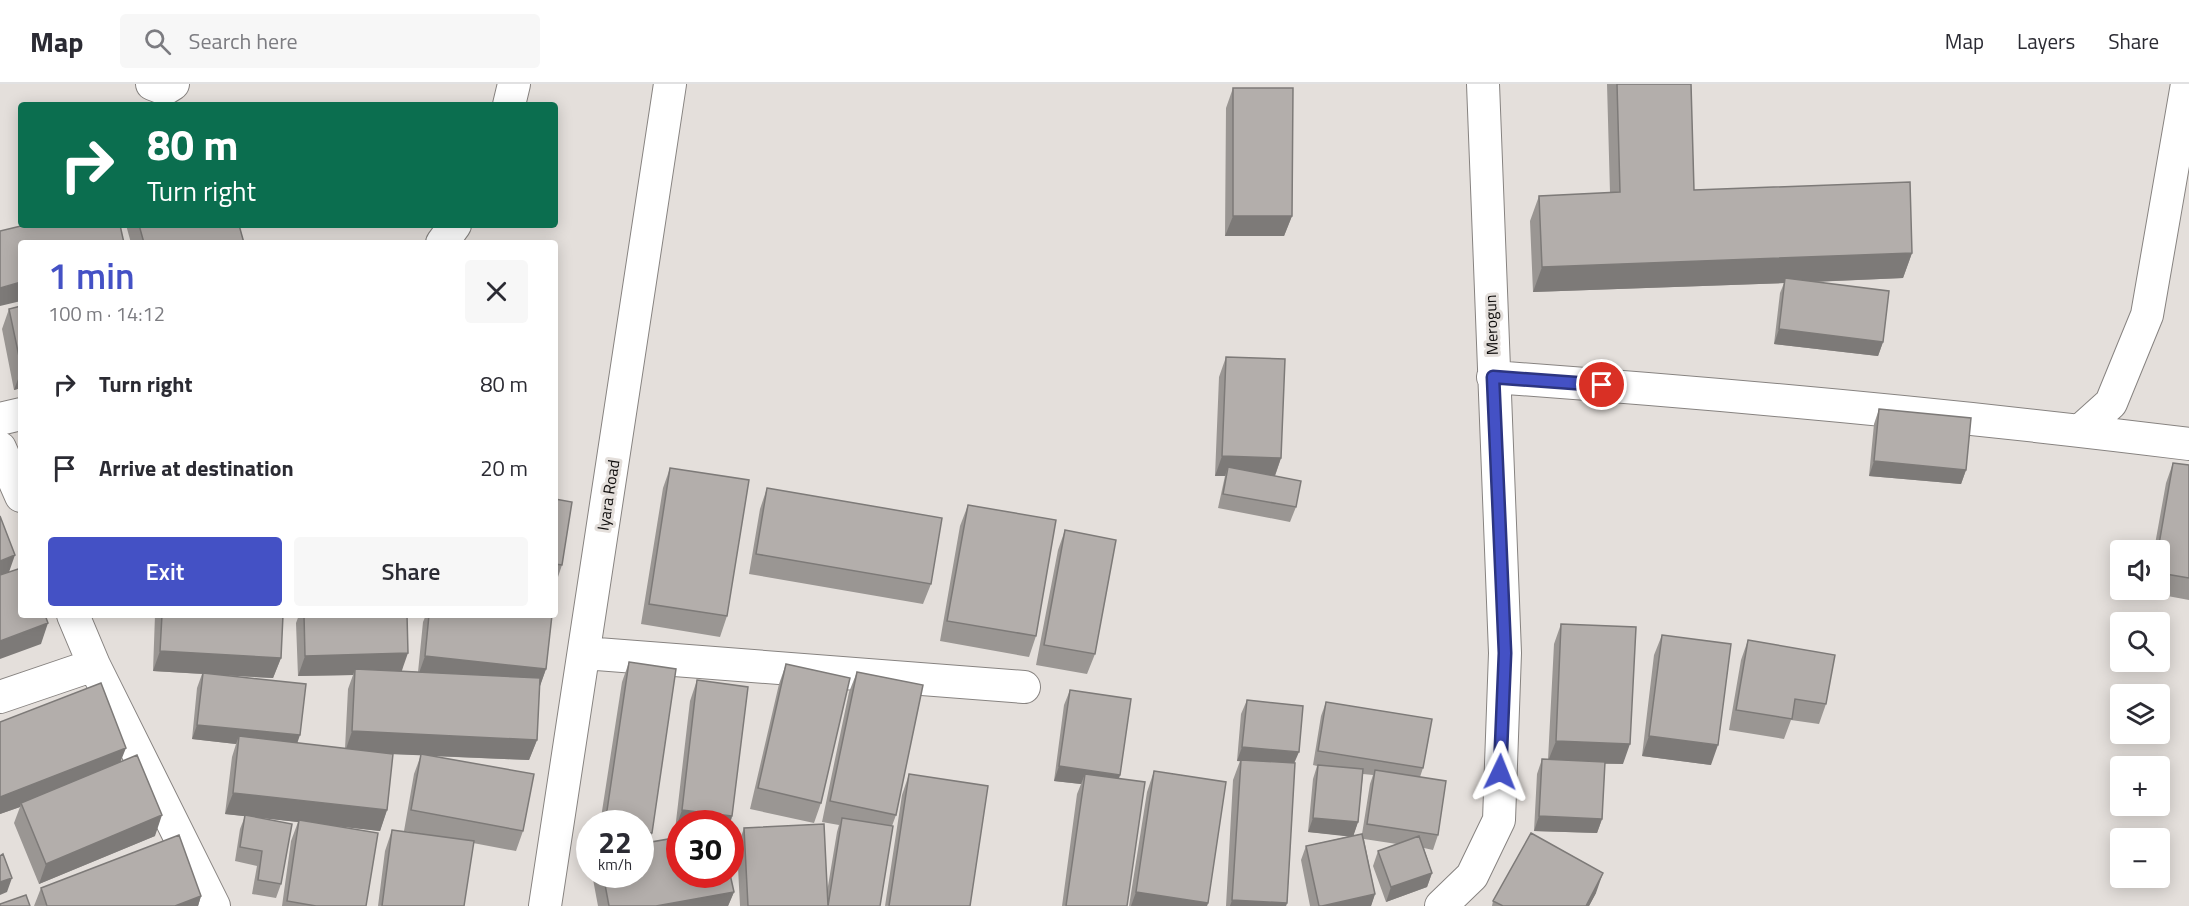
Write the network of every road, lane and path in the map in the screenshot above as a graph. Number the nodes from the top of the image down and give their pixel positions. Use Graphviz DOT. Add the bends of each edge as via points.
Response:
graph roads {
  1 [pos="152,84"];
  2 [pos="173,84"];
  3 [pos="514,84"];
  4 [pos="670,84"];
  5 [pos="1483,84"];
  6 [pos="2187,84"];
  7 [pos="510,102"];
  8 [pos="1493,377"];
  9 [pos="18,415"];
  10 [pos="0,419"];
  11 [pos="2081,430"];
  12 [pos="2189,444"];
  13 [pos="0,448"];
  14 [pos="18,489"];
  15 [pos="74,618"];
  16 [pos="584,653"];
  17 [pos="94,665"];
  18 [pos="1024,687"];
  19 [pos="0,697"];
  20 [pos="214,906"];
  21 [pos="545,906"];
  22 [pos="1441,906"];
  1 -- 2 [label="street" via="165,89"];
  3 -- 7 [label="street"];
  4 -- 16 [label="street, Iyara Road"];
  5 -- 8 [label="street, Merogun"];
  6 -- 11 [label="street" via="2147,315 2111,403"];
  8 -- 11 [label="street"];
  8 -- 22 [label="street, Merogun" via="1505,653 1499,820 1472,876"];
  9 -- 10 [label="street"];
  11 -- 12 [label="street"];
  13 -- 14 [label="street"];
  15 -- 17 [label="street"];
  16 -- 18 [label="street"];
  16 -- 21 [label="street, Iyara Road"];
  17 -- 19 [label="street"];
  17 -- 20 [label="street"];
}
